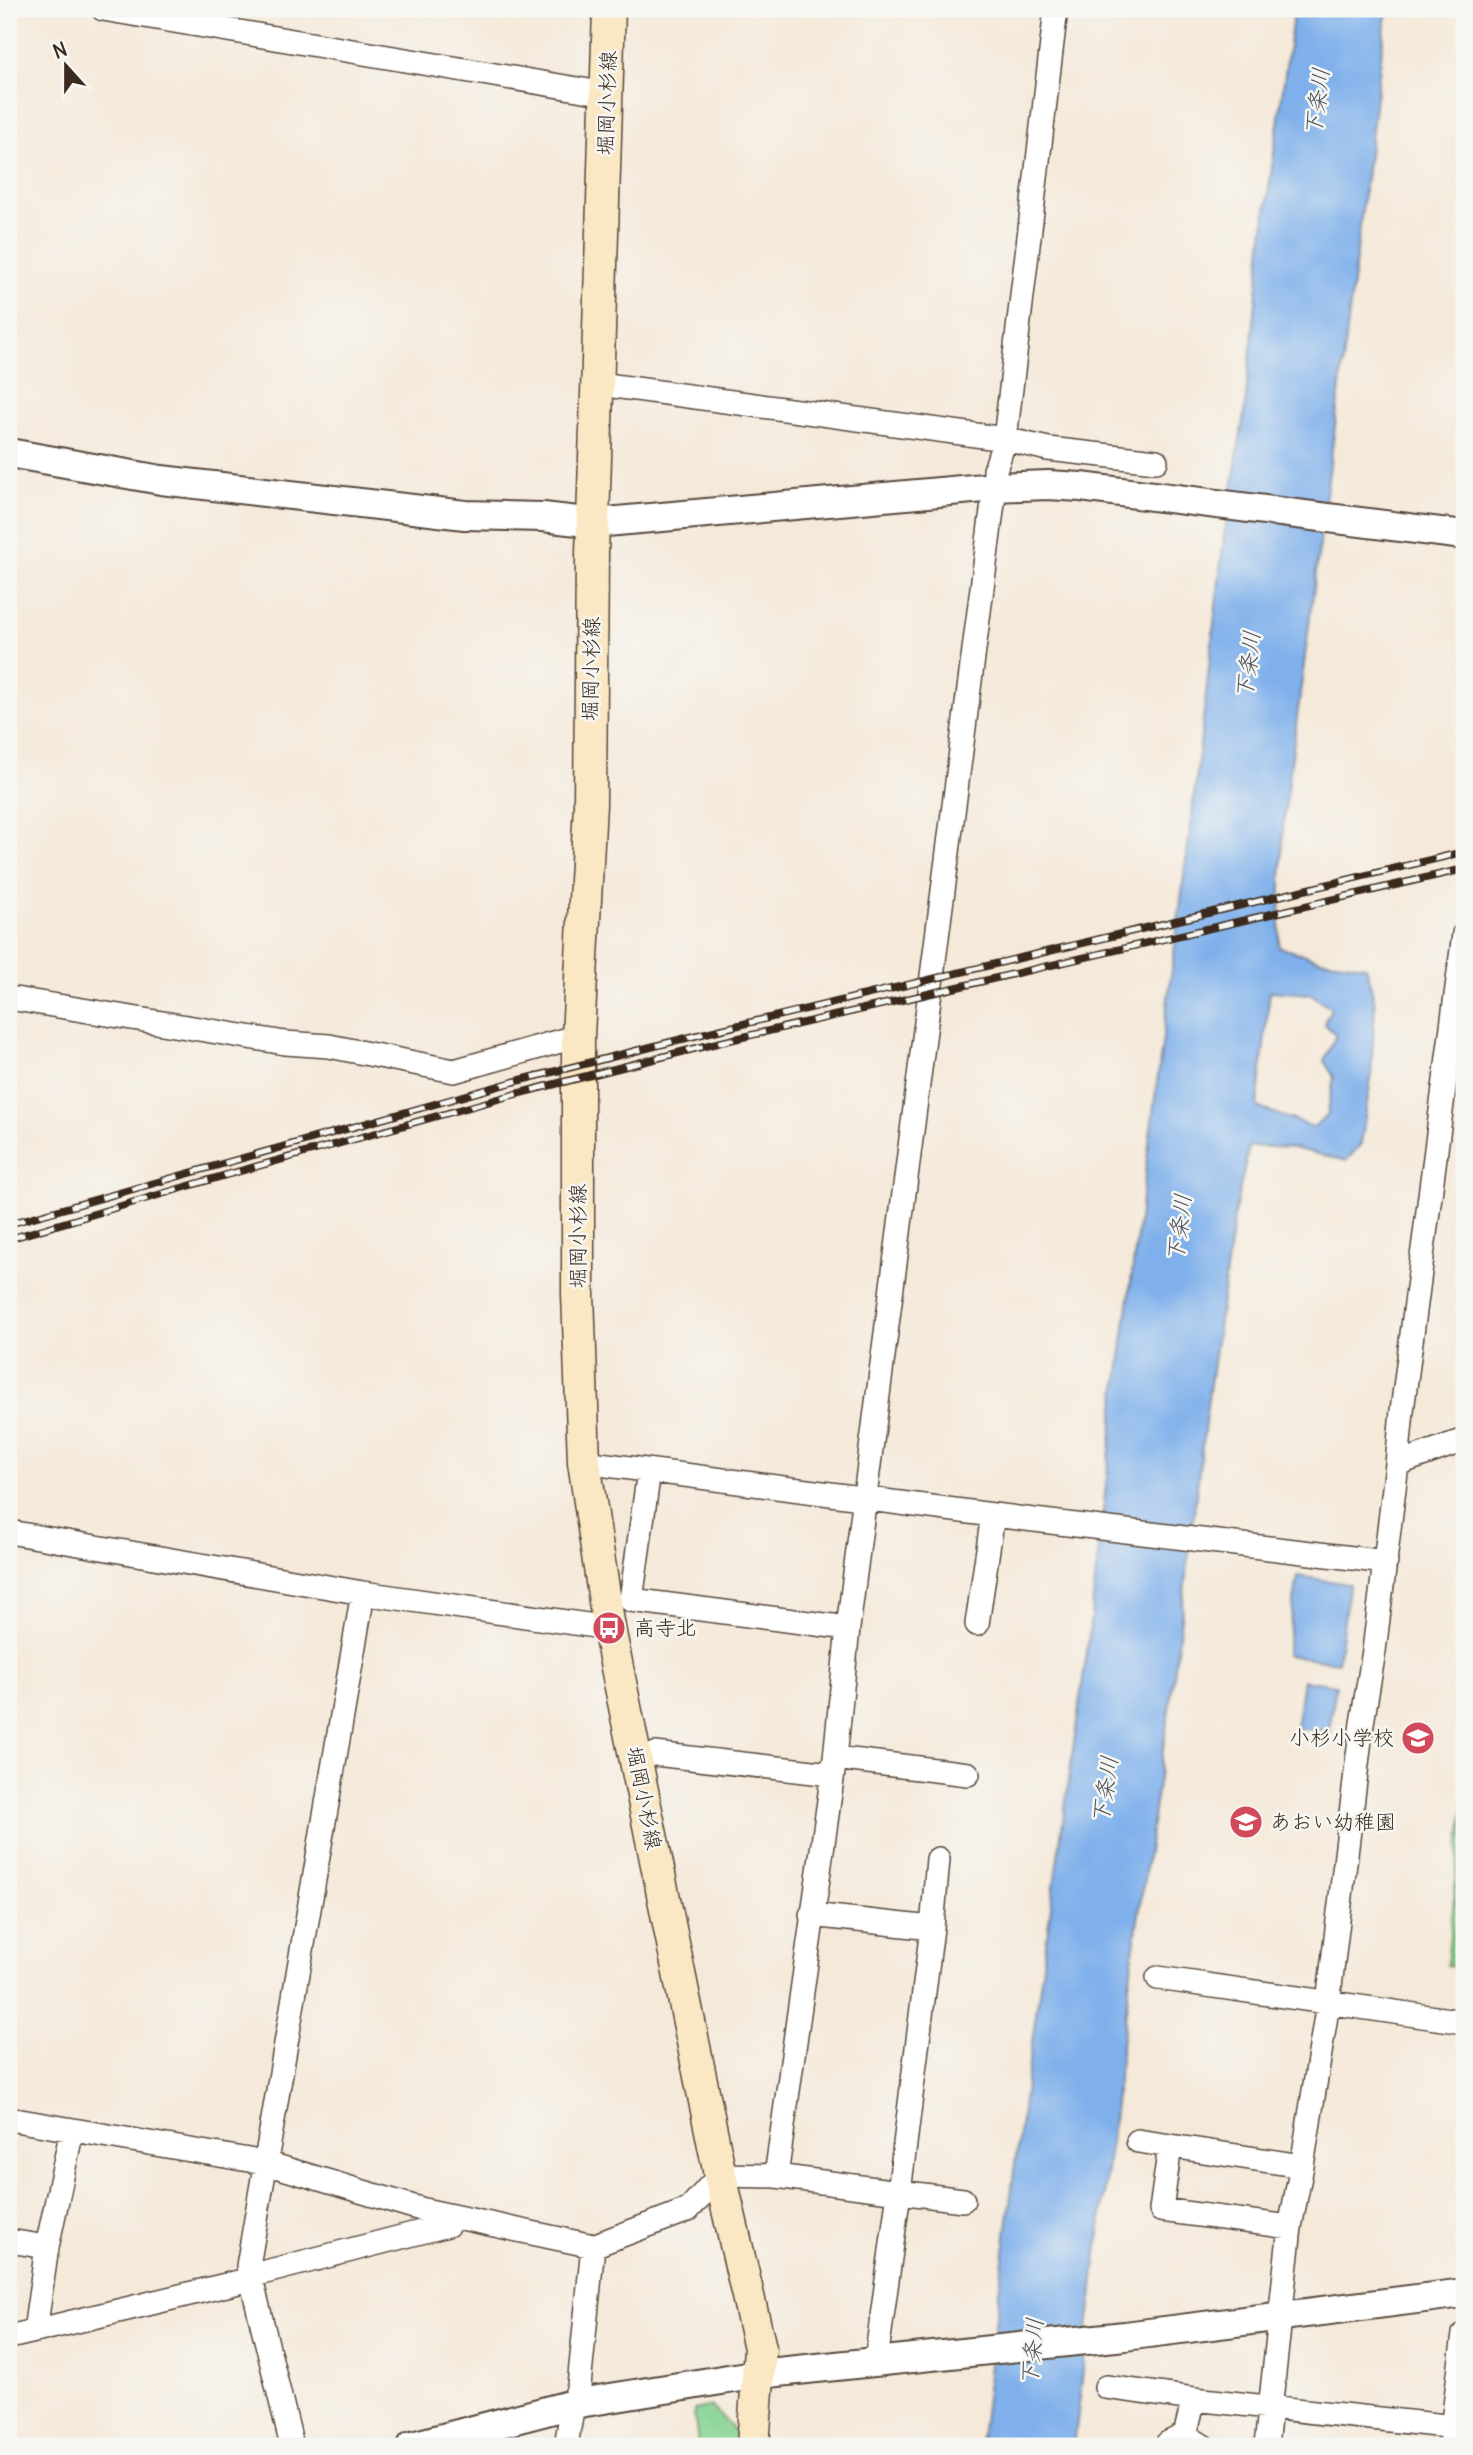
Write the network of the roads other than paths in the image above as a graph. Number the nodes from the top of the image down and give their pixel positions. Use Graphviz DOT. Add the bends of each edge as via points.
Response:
graph roads {
  1 [pos="103,9"];
  2 [pos="609,9"];
  3 [pos="1056,9"];
  4 [pos="607,94"];
  5 [pos="599,384"];
  6 [pos="1005,439"];
  7 [pos="9,453"];
  8 [pos="1156,461"];
  9 [pos="995,487"];
  10 [pos="595,523"];
  11 [pos="1464,535"];
  12 [pos="1464,934"];
  13 [pos="9,998"];
  14 [pos="578,1036"];
  15 [pos="1464,1440"];
  16 [pos="584,1462"];
  17 [pos="1398,1464"];
  18 [pos="649,1471"];
  19 [pos="865,1498"];
  20 [pos="993,1516"];
  21 [pos="9,1532"];
  22 [pos="1386,1562"];
  23 [pos="363,1593"];
  24 [pos="977,1624"];
  25 [pos="610,1628"];
  26 [pos="848,1628"];
  27 [pos="655,1754"];
  28 [pos="833,1766"];
  29 [pos="968,1774"];
  30 [pos="938,1859"];
  31 [pos="811,1915"];
  32 [pos="932,1927"];
  33 [pos="1158,1978"];
  34 [pos="1328,2003"];
  35 [pos="1464,2022"];
  36 [pos="9,2119"];
  37 [pos="72,2130"];
  38 [pos="1138,2141"];
  39 [pos="1170,2146"];
  40 [pos="266,2163"];
  41 [pos="1301,2166"];
  42 [pos="720,2175"];
  43 [pos="776,2176"];
  44 [pos="899,2192"];
  45 [pos="963,2200"];
  46 [pos="454,2217"];
  47 [pos="1290,2227"];
  48 [pos="9,2241"];
  49 [pos="593,2246"];
  50 [pos="47,2247"];
  51 [pos="251,2278"];
  52 [pos="1464,2293"];
  53 [pos="1280,2317"];
  54 [pos="35,2331"];
  55 [pos="1464,2334"];
  56 [pos="9,2337"];
  57 [pos="876,2361"];
  58 [pos="759,2374"];
  59 [pos="1106,2387"];
  60 [pos="1194,2399"];
  61 [pos="573,2404"];
  62 [pos="1270,2407"];
  63 [pos="1455,2434"];
  64 [pos="1185,2442"];
  65 [pos="292,2446"];
  66 [pos="412,2446"];
  67 [pos="566,2446"];
  68 [pos="753,2446"];
  69 [pos="1266,2446"];
  1 -- 4 [label="street"];
  2 -- 4 [label="main road, 堀岡小杉線"];
  3 -- 6 [label="street"];
  4 -- 5 [label="main road, 堀岡小杉線"];
  5 -- 6 [label="street"];
  5 -- 10 [label="main road, 堀岡小杉線"];
  6 -- 8 [label="street" via="1048,449"];
  6 -- 9 [label="street"];
  7 -- 10 [label="street" via="161,480 464,515"];
  9 -- 10 [label="street"];
  9 -- 11 [label="street" via="1081,487"];
  9 -- 19 [label="street"];
  10 -- 14 [label="main road, 堀岡小杉線" via="590,804"];
  12 -- 17 [label="street"];
  13 -- 14 [label="street" via="285,1043 329,1046 454,1071"];
  14 -- 16 [label="main road, 堀岡小杉線" via="578,1294"];
  15 -- 17 [label="street"];
  16 -- 18 [label="street"];
  16 -- 25 [label="main road, 堀岡小杉線"];
  17 -- 22 [label="street"];
  18 -- 19 [label="street"];
  18 -- 26 [label="street" via="631,1600"];
  19 -- 20 [label="street"];
  19 -- 26 [label="street"];
  20 -- 22 [label="street"];
  20 -- 24 [label="street"];
  21 -- 23 [label="street"];
  22 -- 34 [label="street"];
  23 -- 25 [label="street"];
  23 -- 40 [label="street"];
  25 -- 42 [label="main road, 堀岡小杉線"];
  26 -- 28 [label="street"];
  27 -- 28 [label="street"];
  28 -- 29 [label="street"];
  28 -- 31 [label="street"];
  30 -- 32 [label="street"];
  31 -- 32 [label="street"];
  31 -- 43 [label="street"];
  32 -- 44 [label="street"];
  33 -- 34 [label="street"];
  34 -- 35 [label="street"];
  34 -- 41 [label="street"];
  36 -- 37 [label="street"];
  37 -- 40 [label="street"];
  37 -- 50 [label="street"];
  38 -- 39 [label="street"];
  39 -- 41 [label="street"];
  39 -- 47 [label="street" via="1161,2210"];
  40 -- 46 [label="street"];
  40 -- 51 [label="street" via="248,2266"];
  41 -- 47 [label="street"];
  42 -- 43 [label="street"];
  42 -- 49 [label="street" via="688,2210"];
  42 -- 58 [label="main road, 堀岡小杉線" via="760,2348"];
  43 -- 44 [label="street"];
  44 -- 45 [label="street"];
  44 -- 57 [label="street"];
  46 -- 49 [label="street"];
  46 -- 51 [label="street" via="448,2225"];
  47 -- 53 [label="street"];
  48 -- 50 [label="street"];
  49 -- 61 [label="street" via="579,2386"];
  50 -- 54 [label="street"];
  51 -- 54 [label="street"];
  51 -- 65 [label="street"];
  52 -- 53 [label="street"];
  53 -- 57 [label="street"];
  53 -- 62 [label="street"];
  54 -- 56 [label="street"];
  55 -- 63 [label="street"];
  57 -- 58 [label="street"];
  58 -- 61 [label="street"];
  58 -- 68 [label="main road, 堀岡小杉線"];
  59 -- 60 [label="street"];
  60 -- 62 [label="street"];
  60 -- 64 [label="street"];
  61 -- 66 [label="street"];
  61 -- 67 [label="street"];
  62 -- 63 [label="street"];
  62 -- 69 [label="street"];
}
